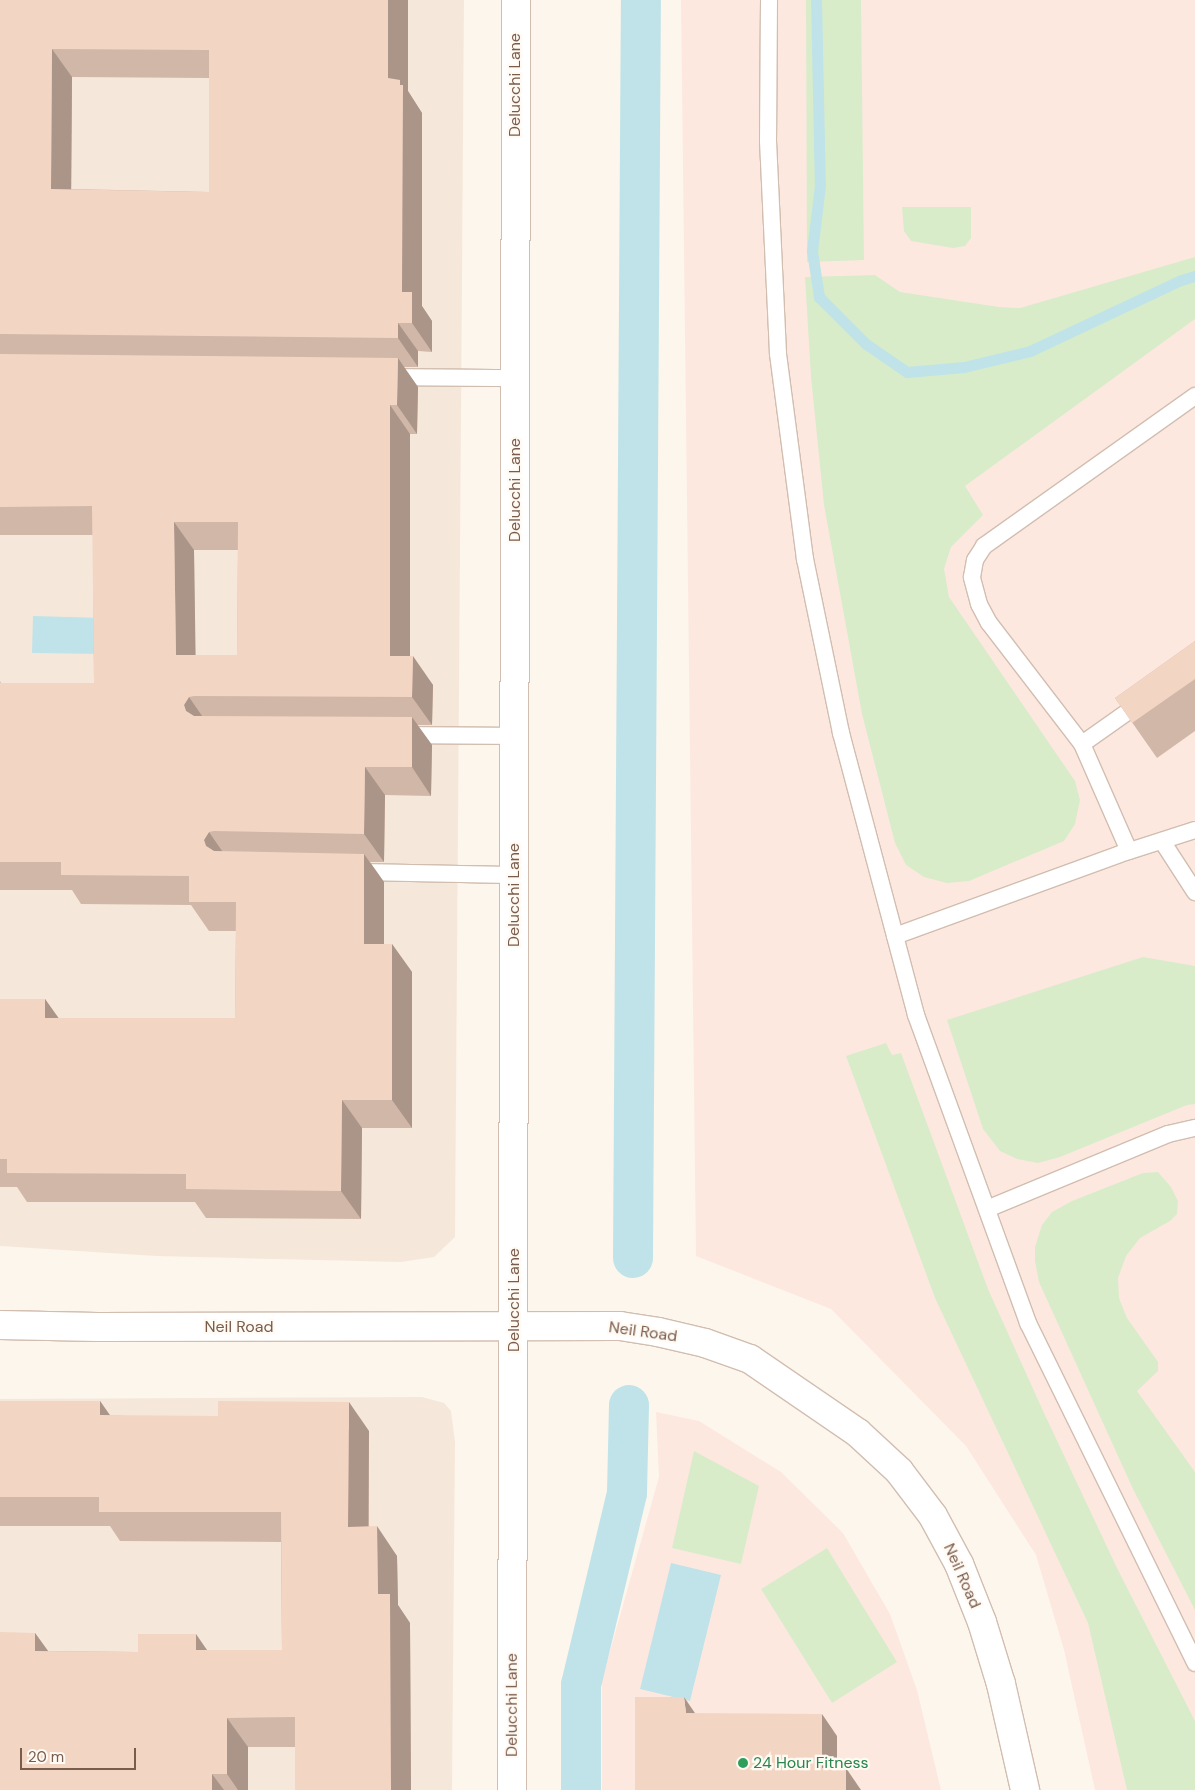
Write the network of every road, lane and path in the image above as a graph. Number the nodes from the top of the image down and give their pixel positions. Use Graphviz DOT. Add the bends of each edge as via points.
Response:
graph roads {
  1 [pos="516,0"];
  2 [pos="769,0"];
  3 [pos="372,377"];
  4 [pos="515,378"];
  5 [pos="1195,396"];
  6 [pos="1154,693"];
  7 [pos="388,735"];
  8 [pos="514,736"];
  9 [pos="1082,744"];
  10 [pos="1195,830"];
  11 [pos="1162,841"];
  12 [pos="1129,851"];
  13 [pos="340,871"];
  14 [pos="514,875"];
  15 [pos="1195,892"];
  16 [pos="895,936"];
  17 [pos="1195,1128"];
  18 [pos="987,1209"];
  19 [pos="0,1325"];
  20 [pos="514,1326"];
  21 [pos="1195,1663"];
  22 [pos="512,1790"];
  23 [pos="1025,1790"];
  1 -- 4 [label="street, Delucchi Lane"];
  2 -- 16 [label="lane" via="768,141 778,354 805,559 841,733"];
  3 -- 4 [label="lane"];
  4 -- 8 [label="street, Delucchi Lane"];
  5 -- 9 [label="lane" via="984,546 975,560 972,577 979,604 989,623"];
  6 -- 9 [label="lane"];
  7 -- 8 [label="lane"];
  8 -- 14 [label="street, Delucchi Lane"];
  9 -- 12 [label="lane"];
  10 -- 11 [label="lane"];
  11 -- 12 [label="lane"];
  11 -- 15 [label="lane"];
  12 -- 16 [label="lane"];
  13 -- 14 [label="lane"];
  14 -- 20 [label="street, Delucchi Lane"];
  16 -- 18 [label="lane" via="916,1016"];
  17 -- 18 [label="lane" via="1168,1134"];
  18 -- 21 [label="lane" via="1028,1323"];
  19 -- 20 [label="street, Neil Road"];
  20 -- 22 [label="street, Delucchi Lane"];
  20 -- 23 [label="street, Neil Road" via="620,1326 705,1343 750,1359 858,1433 899,1471 933,1516 959,1564 982,1622 1001,1684"];
}
